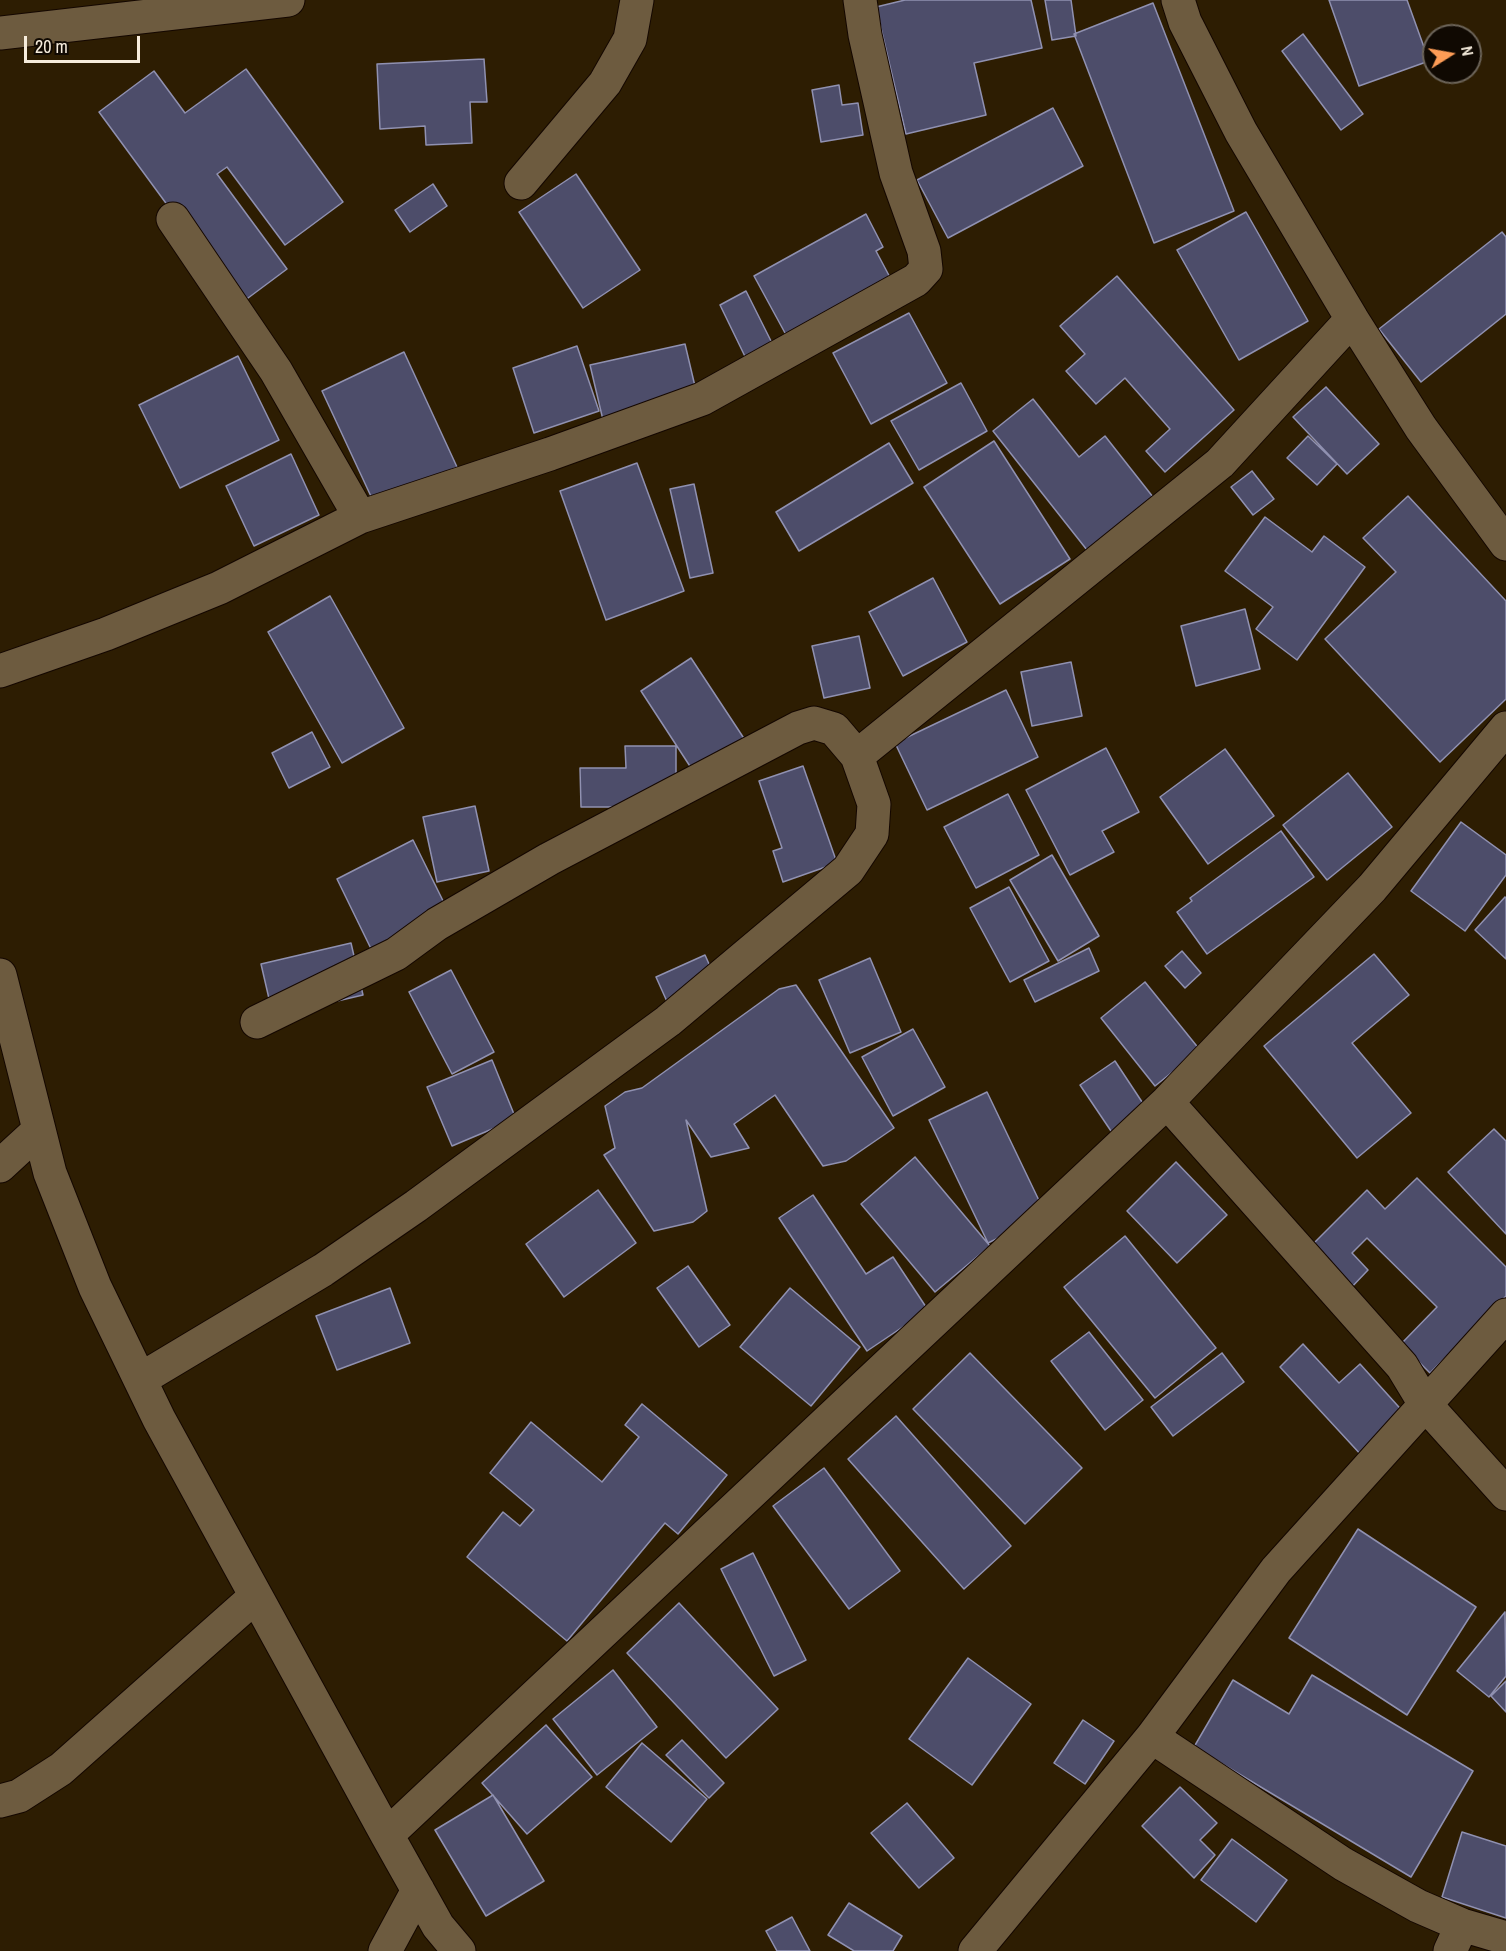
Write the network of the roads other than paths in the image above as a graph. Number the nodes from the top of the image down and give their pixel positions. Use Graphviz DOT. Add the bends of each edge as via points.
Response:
graph roads {
  1 [pos="288,0"];
  2 [pos="637,0"];
  3 [pos="860,0"];
  4 [pos="1178,0"];
  5 [pos="0,33"];
  6 [pos="521,183"];
  7 [pos="173,219"];
  8 [pos="1352,320"];
  9 [pos="360,518"];
  10 [pos="1506,544"];
  11 [pos="0,671"];
  12 [pos="1506,728"];
  13 [pos="857,756"];
  14 [pos="0,975"];
  15 [pos="257,1022"];
  16 [pos="1167,1102"];
  17 [pos="39,1130"];
  18 [pos="0,1166"];
  19 [pos="1506,1315"];
  20 [pos="141,1379"];
  21 [pos="1425,1404"];
  22 [pos="1506,1494"];
  23 [pos="256,1596"];
  24 [pos="1152,1737"];
  25 [pos="0,1802"];
  26 [pos="387,1835"];
  27 [pos="418,1890"];
  28 [pos="1456,1938"];
  29 [pos="1506,1938"];
  30 [pos="385,1951"];
  31 [pos="459,1951"];
  32 [pos="975,1951"];
  1 -- 5 [label="street"];
  2 -- 6 [label="street" via="630,39 605,83"];
  3 -- 9 [label="street" via="896,173 924,251 926,268 916,280 702,399"];
  4 -- 8 [label="street" via="1185,22 1241,132"];
  7 -- 9 [label="street" via="276,371"];
  8 -- 10 [label="street" via="1421,428"];
  8 -- 13 [label="street" via="1220,464"];
  9 -- 11 [label="street" via="219,588"];
  12 -- 16 [label="street" via="1372,888"];
  13 -- 15 [label="street" via="834,729 814,723 798,728 549,859 437,924 396,954"];
  13 -- 20 [label="street" via="874,814 872,834 848,870 668,1021 416,1206 323,1270"];
  14 -- 17 [label="street"];
  16 -- 21 [label="street" via="1402,1366"];
  16 -- 26 [label="street"];
  17 -- 18 [label="street"];
  17 -- 20 [label="street" via="50,1173 95,1287"];
  19 -- 21 [label="street"];
  20 -- 23 [label="street"];
  21 -- 22 [label="street"];
  21 -- 24 [label="street" via="1276,1570"];
  23 -- 25 [label="street" via="61,1769 19,1796"];
  23 -- 26 [label="street"];
  24 -- 28 [label="street" via="1343,1864 1418,1906"];
  24 -- 32 [label="street"];
  26 -- 27 [label="street"];
  27 -- 30 [label="street"];
  27 -- 31 [label="street" via="438,1926"];
  28 -- 29 [label="street"];
}
